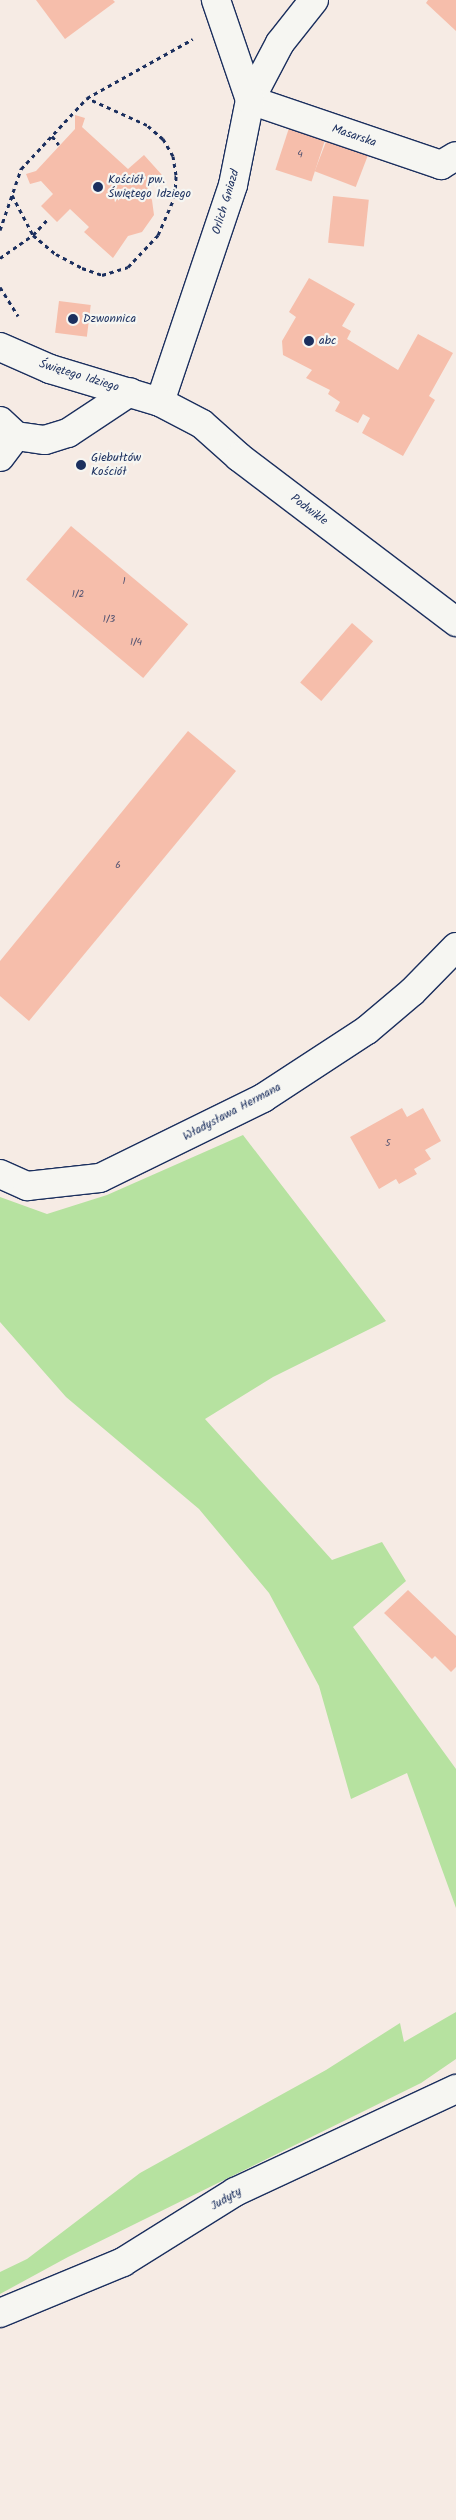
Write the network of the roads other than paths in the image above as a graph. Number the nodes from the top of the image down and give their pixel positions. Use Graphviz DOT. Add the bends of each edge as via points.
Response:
graph roads {
  1 [pos="314,0"];
  2 [pos="219,10"];
  3 [pos="250,100"];
  4 [pos="456,156"];
  5 [pos="0,347"];
  6 [pos="130,392"];
  7 [pos="160,402"];
  8 [pos="5,438"];
  9 [pos="456,622"];
  10 [pos="456,947"];
  11 [pos="0,1174"];
  12 [pos="456,2089"];
  13 [pos="0,2313"];
  1 -- 3 [label="street" via="280,43"];
  2 -- 3 [label="street, Orlich Gniazd"];
  3 -- 4 [label="street, Masarska" via="441,166"];
  3 -- 7 [label="street, Orlich Gniazd" via="233,185"];
  5 -- 6 [label="street, Świętego Idziego" via="50,368"];
  6 -- 7 [label="street, Świętego Idziego"];
  6 -- 8 [label="street" via="68,433 44,440"];
  7 -- 9 [label="street, Podwikle" via="202,424 239,457"];
  10 -- 11 [label="street, Władysława Hermana" via="412,992 367,1030 263,1098 100,1178 27,1186"];
  12 -- 13 [label="street, Judyty" via="235,2192 123,2262"];
}
